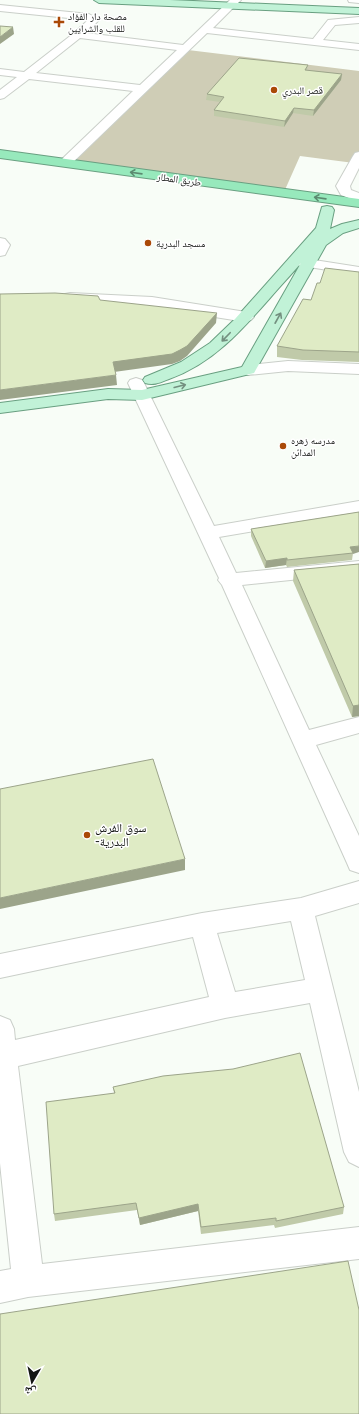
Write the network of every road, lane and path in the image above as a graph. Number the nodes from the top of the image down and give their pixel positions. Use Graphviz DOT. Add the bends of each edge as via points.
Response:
graph roads {
  1 [pos="100,0"];
  2 [pos="278,0"];
  3 [pos="353,0"];
  4 [pos="359,0"];
  5 [pos="231,2"];
  6 [pos="177,4"];
  7 [pos="299,4"];
  8 [pos="359,6"];
  9 [pos="0,8"];
  10 [pos="271,8"];
  11 [pos="359,11"];
  12 [pos="359,20"];
  13 [pos="214,21"];
  14 [pos="204,30"];
  15 [pos="78,35"];
  16 [pos="316,42"];
  17 [pos="359,47"];
  18 [pos="185,48"];
  19 [pos="0,72"];
  20 [pos="27,75"];
  21 [pos="142,89"];
  22 [pos="0,96"];
  23 [pos="0,154"];
  24 [pos="359,156"];
  25 [pos="65,163"];
  26 [pos="0,166"];
  27 [pos="359,198"];
  28 [pos="359,203"];
  29 [pos="327,210"];
  30 [pos="359,214"];
  31 [pos="359,224"];
  32 [pos="0,242"];
  33 [pos="0,252"];
  34 [pos="302,262"];
  35 [pos="359,271"];
  36 [pos="53,296"];
  37 [pos="246,317"];
  38 [pos="359,369"];
  39 [pos="248,370"];
  40 [pos="139,389"];
  41 [pos="0,408"];
  42 [pos="359,507"];
  43 [pos="207,533"];
  44 [pos="359,567"];
  45 [pos="228,580"];
  46 [pos="359,725"];
  47 [pos="302,740"];
  48 [pos="359,863"];
  49 [pos="359,892"];
  50 [pos="301,909"];
  51 [pos="202,924"];
  52 [pos="0,966"];
  53 [pos="319,989"];
  54 [pos="225,1006"];
  55 [pos="1,1042"];
  56 [pos="359,1152"];
  57 [pos="359,1244"];
  58 [pos="14,1284"];
  1 -- 6 [label="main road"];
  2 -- 7 [label="main road"];
  3 -- 4 [label="street"];
  5 -- 6 [label="main road"];
  5 -- 7 [label="main road"];
  5 -- 10 [label="main road"];
  5 -- 13 [label="street"];
  6 -- 13 [label="main road" via="201,11"];
  7 -- 8 [label="main road"];
  9 -- 15 [label="street" via="93,18 92,24"];
  10 -- 11 [label="main road"];
  10 -- 13 [label="main road" via="234,13"];
  12 -- 16 [label="street" via="328,24"];
  13 -- 14 [label="street"];
  14 -- 16 [label="street"];
  14 -- 18 [label="street"];
  15 -- 18 [label="street"];
  15 -- 20 [label="street"];
  16 -- 17 [label="street"];
  18 -- 21 [label="street"];
  19 -- 20 [label="street"];
  20 -- 21 [label="street"];
  20 -- 22 [label="street"];
  21 -- 25 [label="street"];
  23 -- 25 [label="highway, طريق المطار"];
  24 -- 27 [label="street" via="342,186 346,192"];
  28 -- 25 [label="highway, طريق المطار, one-way"];
  26 -- 29 [label="highway, طريق المطار"];
  29 -- 30 [label="highway, طريق المطار"];
  29 -- 34 [label="main road" via="323,229"];
  31 -- 34 [label="main road" via="339,228 331,233"];
  32 -- 33 [label="street" via="3,245"];
  34 -- 35 [label="street"];
  34 -- 37 [label="main road"];
  39 -- 34 [label="main road, one-way"];
  36 -- 37 [label="street" via="152,302"];
  37 -- 40 [label="main road, one-way" via="219,345 203,357"];
  38 -- 39 [label="street" via="288,366"];
  40 -- 39 [label="main road, one-way"];
  40 -- 41 [label="main road"];
  40 -- 43 [label="street"];
  42 -- 43 [label="street"];
  43 -- 45 [label="street"];
  44 -- 45 [label="street"];
  45 -- 47 [label="street"];
  46 -- 47 [label="street"];
  47 -- 48 [label="street"];
  49 -- 50 [label="street"];
  50 -- 51 [label="street"];
  50 -- 53 [label="street"];
  51 -- 52 [label="street"];
  51 -- 54 [label="street"];
  53 -- 54 [label="street"];
  53 -- 56 [label="street"];
  54 -- 55 [label="street"];
  55 -- 58 [label="street"];
  57 -- 58 [label="street"];
}
